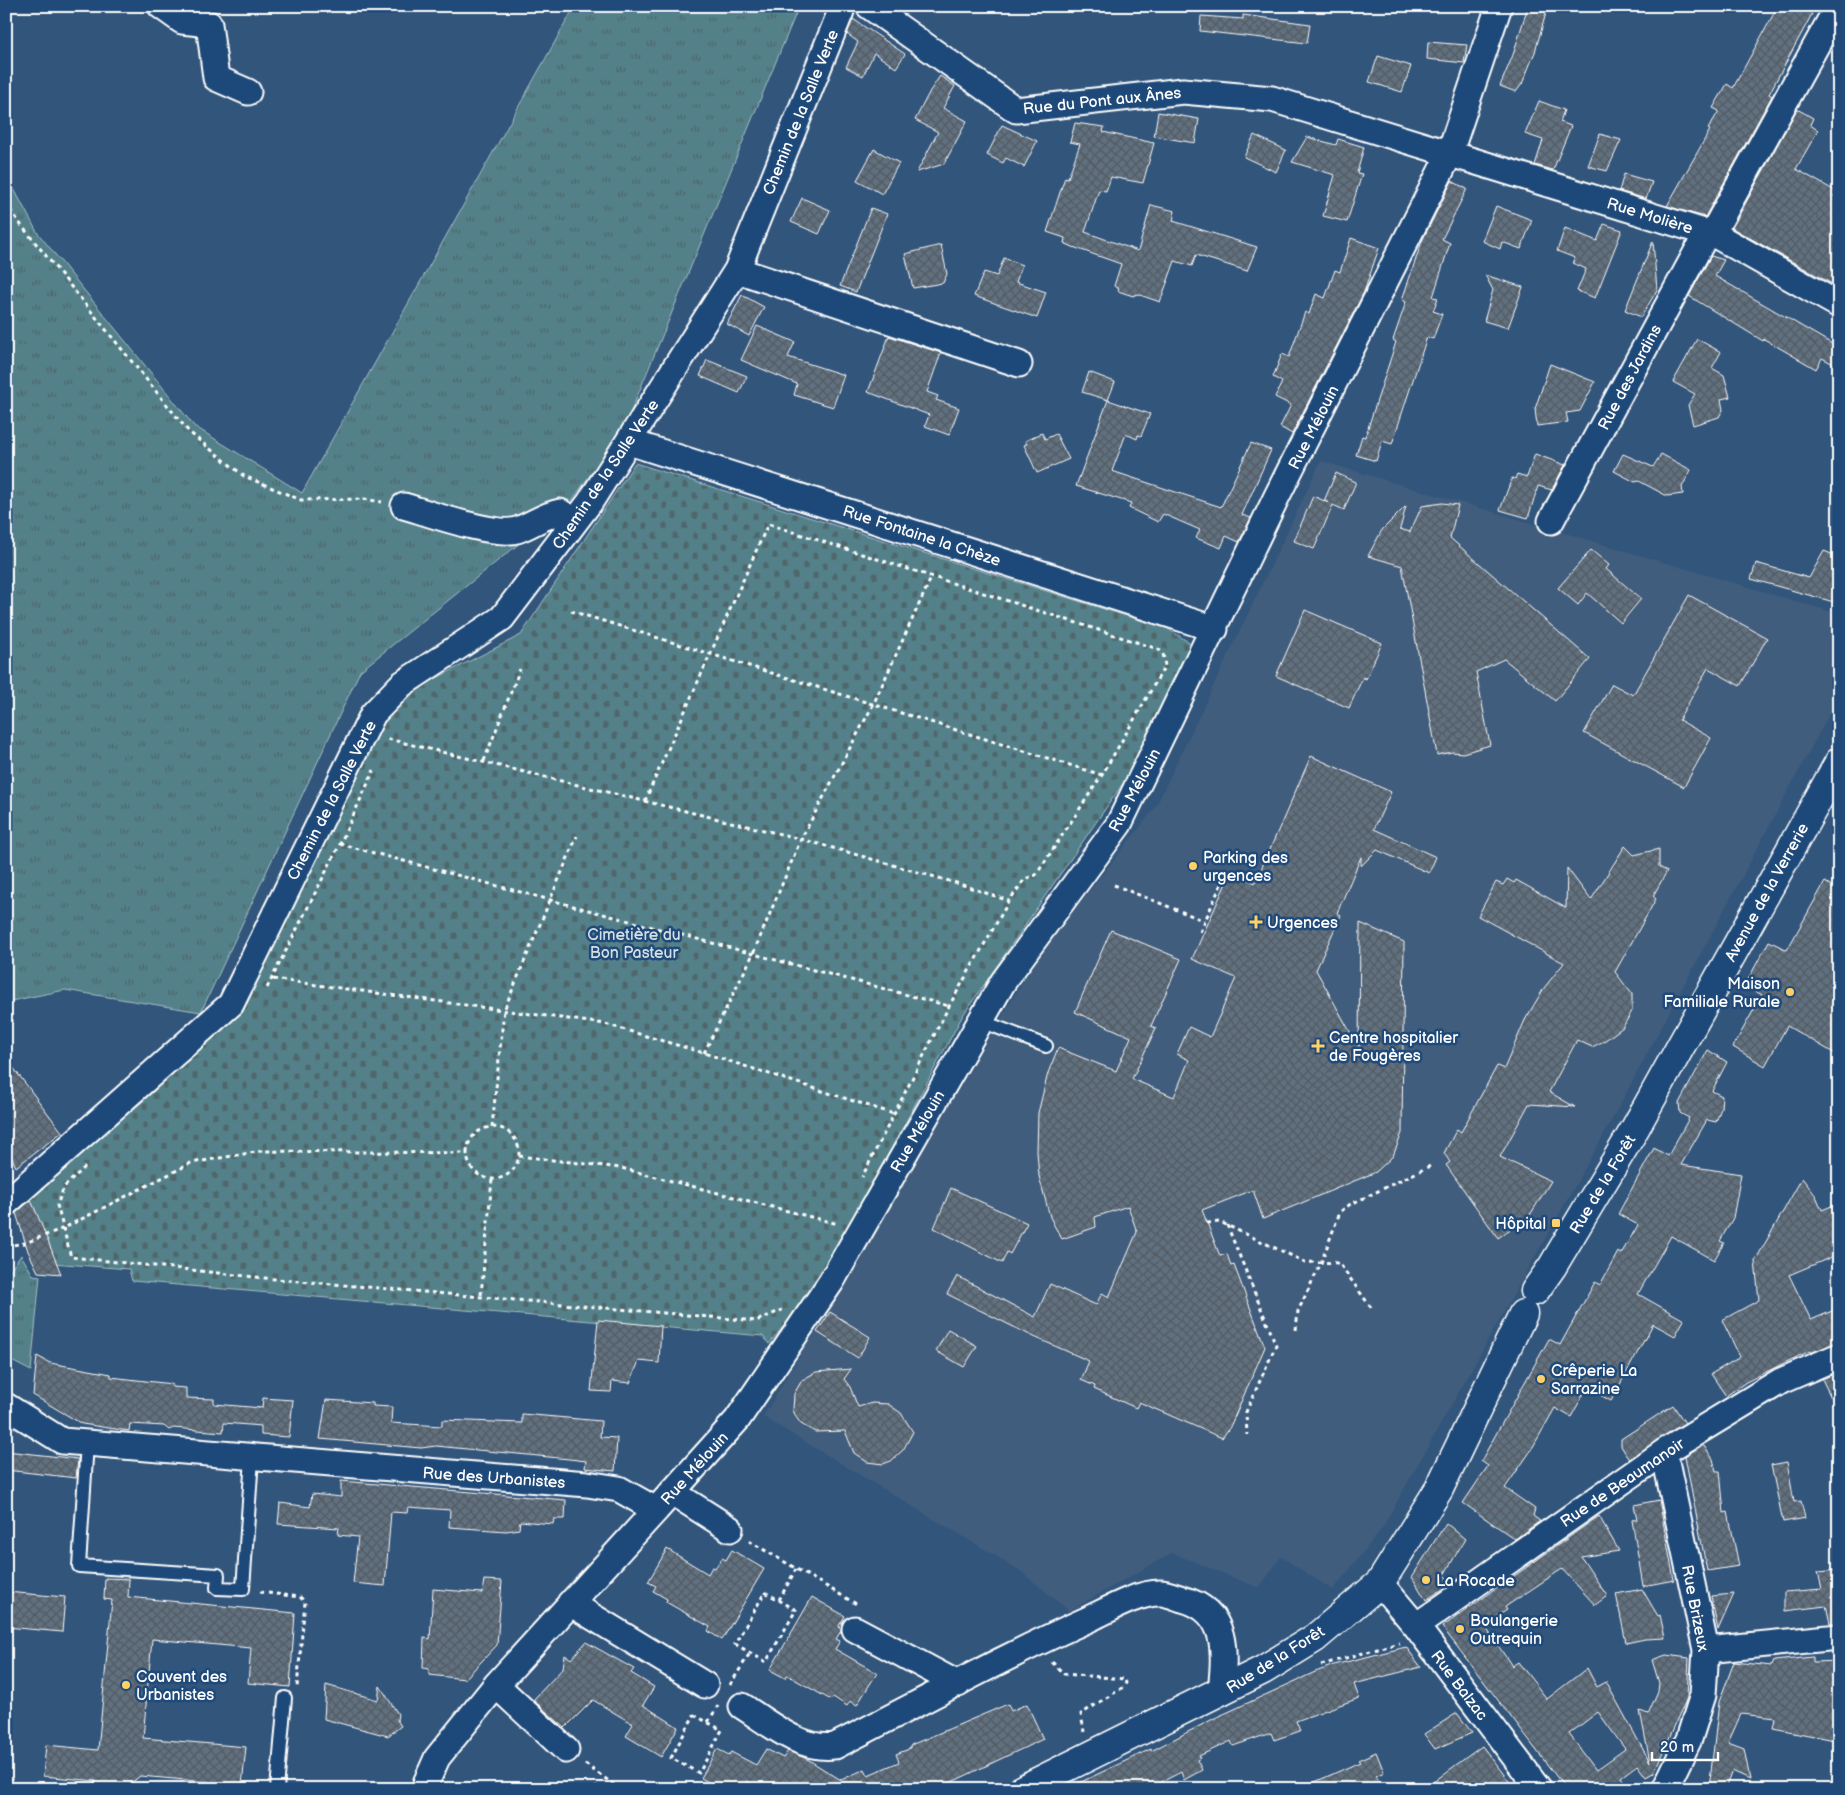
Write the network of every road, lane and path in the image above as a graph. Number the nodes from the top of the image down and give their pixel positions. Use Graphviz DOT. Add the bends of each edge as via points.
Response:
graph roads {
  1 [pos="161,6"];
  2 [pos="869,6"];
  3 [pos="1499,6"];
  4 [pos="1838,6"];
  5 [pos="845,8"];
  6 [pos="212,15"];
  7 [pos="248,92"];
  8 [pos="1449,155"];
  9 [pos="6,202"];
  10 [pos="1710,234"];
  11 [pos="736,270"];
  12 [pos="1839,305"];
  13 [pos="1019,364"];
  14 [pos="630,442"];
  15 [pos="404,506"];
  16 [pos="575,521"];
  17 [pos="1551,521"];
  18 [pos="932,576"];
  19 [pos="571,611"];
  20 [pos="1215,629"];
  21 [pos="710,654"];
  22 [pos="520,668"];
  23 [pos="873,705"];
  24 [pos="389,738"];
  25 [pos="484,761"];
  26 [pos="1839,762"];
  27 [pos="1102,776"];
  28 [pos="645,801"];
  29 [pos="577,836"];
  30 [pos="801,839"];
  31 [pos="340,844"];
  32 [pos="1222,880"];
  33 [pos="1114,885"];
  34 [pos="551,900"];
  35 [pos="1009,901"];
  36 [pos="1205,922"];
  37 [pos="1200,932"];
  38 [pos="753,954"];
  39 [pos="273,979"];
  40 [pos="949,1006"];
  41 [pos="504,1010"];
  42 [pos="981,1021"];
  43 [pos="1046,1046"];
  44 [pos="704,1052"];
  45 [pos="1665,1075"];
  46 [pos="894,1114"];
  47 [pos="492,1127"];
  48 [pos="466,1153"];
  49 [pos="519,1156"];
  50 [pos="1430,1166"];
  51 [pos="492,1180"];
  52 [pos="860,1182"];
  53 [pos="6,1203"];
  54 [pos="842,1215"];
  55 [pos="1207,1223"];
  56 [pos="838,1224"];
  57 [pos="1227,1225"];
  58 [pos="64,1228"];
  59 [pos="834,1231"];
  60 [pos="6,1246"];
  61 [pos="1321,1263"];
  62 [pos="481,1295"];
  63 [pos="786,1306"];
  64 [pos="1372,1310"];
  65 [pos="1296,1330"];
  66 [pos="1839,1356"];
  67 [pos="6,1406"];
  68 [pos="1246,1435"];
  69 [pos="88,1443"];
  70 [pos="1664,1452"];
  71 [pos="252,1458"];
  72 [pos="664,1501"];
  73 [pos="730,1529"];
  74 [pos="796,1570"];
  75 [pos="1380,1583"];
  76 [pos="243,1589"];
  77 [pos="779,1600"];
  78 [pos="570,1604"];
  79 [pos="855,1629"];
  80 [pos="1420,1631"];
  81 [pos="1839,1637"];
  82 [pos="1029,1645"];
  83 [pos="1706,1650"];
  84 [pos="750,1653"];
  85 [pos="1317,1666"];
  86 [pos="739,1671"];
  87 [pos="958,1684"];
  88 [pos="496,1685"];
  89 [pos="1222,1692"];
  90 [pos="286,1698"];
  91 [pos="722,1698"];
  92 [pos="708,1722"];
  93 [pos="566,1750"];
  94 [pos="1089,1757"];
  95 [pos="423,1787"];
  96 [pos="595,1787"];
  97 [pos="277,1789"];
  98 [pos="610,1789"];
  99 [pos="620,1789"];
  100 [pos="1023,1789"];
  101 [pos="1538,1789"];
  102 [pos="1665,1789"];
  1 -- 6 [label="street" via="182,21"];
  2 -- 8 [label="street, Rue du Pont aux Ânes" via="1016,110 1183,91 1272,99"];
  3 -- 8 [label="street, Rue Mélouin"];
  4 -- 10 [label="street, Rue des Jardins"];
  5 -- 11 [label="street, Chemin de la Salle Verte"];
  6 -- 7 [label="street" via="216,78"];
  8 -- 10 [label="street, Rue Molière"];
  8 -- 20 [label="street, Rue Mélouin" via="1277,496"];
  9 -- 15 [label="path" via="21,225 190,432 244,476 301,500 364,499"];
  10 -- 12 [label="street, Rue Molière"];
  10 -- 17 [label="street, Rue des Jardins"];
  11 -- 13 [label="street"];
  11 -- 14 [label="street, Chemin de la Salle Verte"];
  14 -- 16 [label="street, Chemin de la Salle Verte"];
  14 -- 20 [label="street, Rue Fontaine la Chèze"];
  15 -- 16 [label="street" via="498,531 516,530 560,512"];
  16 -- 53 [label="street, Chemin de la Salle Verte" via="502,618 402,684 373,714 231,1004"];
  18 -- 21 [label="path" via="768,524"];
  18 -- 23 [label="path"];
  18 -- 27 [label="path" via="1158,648 1163,653 1165,666"];
  19 -- 21 [label="path"];
  20 -- 42 [label="street, Rue Mélouin" via="1119,824 1003,982"];
  21 -- 23 [label="path"];
  21 -- 28 [label="path"];
  22 -- 25 [label="path"];
  23 -- 27 [label="path"];
  23 -- 30 [label="path"];
  24 -- 25 [label="path"];
  25 -- 28 [label="path"];
  26 -- 45 [label="main road, Avenue de la Verrerie"];
  27 -- 35 [label="path" via="1036,875 1026,879"];
  28 -- 30 [label="path"];
  29 -- 34 [label="path"];
  30 -- 35 [label="path"];
  30 -- 38 [label="path"];
  31 -- 34 [label="path"];
  32 -- 36 [label="path"];
  33 -- 36 [label="path"];
  34 -- 38 [label="path"];
  34 -- 41 [label="path"];
  35 -- 40 [label="path"];
  36 -- 37 [label="path"];
  38 -- 40 [label="path"];
  38 -- 44 [label="path"];
  39 -- 41 [label="path"];
  40 -- 46 [label="path"];
  41 -- 44 [label="path" via="605,1024"];
  41 -- 47 [label="path"];
  42 -- 43 [label="lane"];
  42 -- 72 [label="street, Rue Mélouin" via="831,1282 737,1420"];
  44 -- 46 [label="path"];
  45 -- 75 [label="main road, Rue de la Forêt" via="1530,1302 1438,1489"];
  46 -- 52 [label="path"];
  47 -- 48 [label="path" via="474,1135"];
  47 -- 49 [label="path" via="512,1135 518,1145"];
  48 -- 51 [label="path" via="473,1171"];
  48 -- 58 [label="path" via="261,1151 191,1163"];
  49 -- 51 [label="path" via="510,1173"];
  49 -- 56 [label="path" via="621,1168"];
  50 -- 61 [label="path" via="1340,1212"];
  51 -- 62 [label="path"];
  54 -- 56 [label="path"];
  55 -- 57 [label="path"];
  56 -- 59 [label="path"];
  57 -- 61 [label="path" via="1305,1262"];
  57 -- 68 [label="path" via="1276,1345 1246,1412"];
  58 -- 60 [label="path" via="25,1243"];
  58 -- 62 [label="path" via="71,1257 264,1278"];
  61 -- 64 [label="path" via="1339,1263"];
  61 -- 65 [label="path" via="1298,1311"];
  62 -- 63 [label="path" via="756,1321 780,1312"];
  66 -- 70 [label="street, Rue de Beaumanoir" via="1781,1381"];
  67 -- 69 [label="street, Rue des Urbanistes" via="62,1440"];
  69 -- 71 [label="street, Rue des Urbanistes"];
  69 -- 76 [label="lane" via="79,1566 218,1575 217,1588"];
  70 -- 80 [label="street, Rue de Beaumanoir"];
  70 -- 83 [label="street, Rue Brizeux"];
  71 -- 72 [label="street, Rue des Urbanistes" via="587,1484"];
  71 -- 76 [label="lane"];
  72 -- 73 [label="street, Rue des Urbanistes"];
  72 -- 78 [label="street"];
  73 -- 74 [label="path"];
  74 -- 77 [label="path"];
  74 -- 79 [label="path" via="861,1607 851,1627"];
  75 -- 80 [label="street, Rue Balzac"];
  75 -- 89 [label="main road, Rue de la Forêt" via="1315,1638"];
  76 -- 90 [label="path" via="300,1597 305,1602 297,1687"];
  77 -- 84 [label="path" via="765,1592 735,1644"];
  77 -- 84 [label="path" via="796,1610 766,1662"];
  78 -- 88 [label="street"];
  78 -- 91 [label="street"];
  79 -- 87 [label="street"];
  80 -- 85 [label="path"];
  80 -- 101 [label="street, Rue Balzac"];
  81 -- 83 [label="street"];
  82 -- 87 [label="street"];
  82 -- 89 [label="street" via="1139,1597 1161,1593 1193,1601 1209,1613 1220,1630 1225,1655"];
  82 -- 94 [label="path" via="1064,1674 1126,1679 1122,1688 1081,1714"];
  83 -- 102 [label="street, Rue Brizeux" via="1703,1695 1689,1739"];
  84 -- 86 [label="path"];
  87 -- 91 [label="street" via="835,1746 822,1748 792,1737"];
  88 -- 93 [label="street"];
  88 -- 95 [label="street" via="437,1758"];
  89 -- 94 [label="main road, Rue de la Forêt"];
  90 -- 97 [label="lane"];
  91 -- 92 [label="path"];
  92 -- 92 [label="path" via="722,1730 699,1773 671,1758 694,1715"];
  93 -- 99 [label="path"];
  94 -- 100 [label="main road, Rue de la Forêt"];
  96 -- 98 [label="path"];
}
